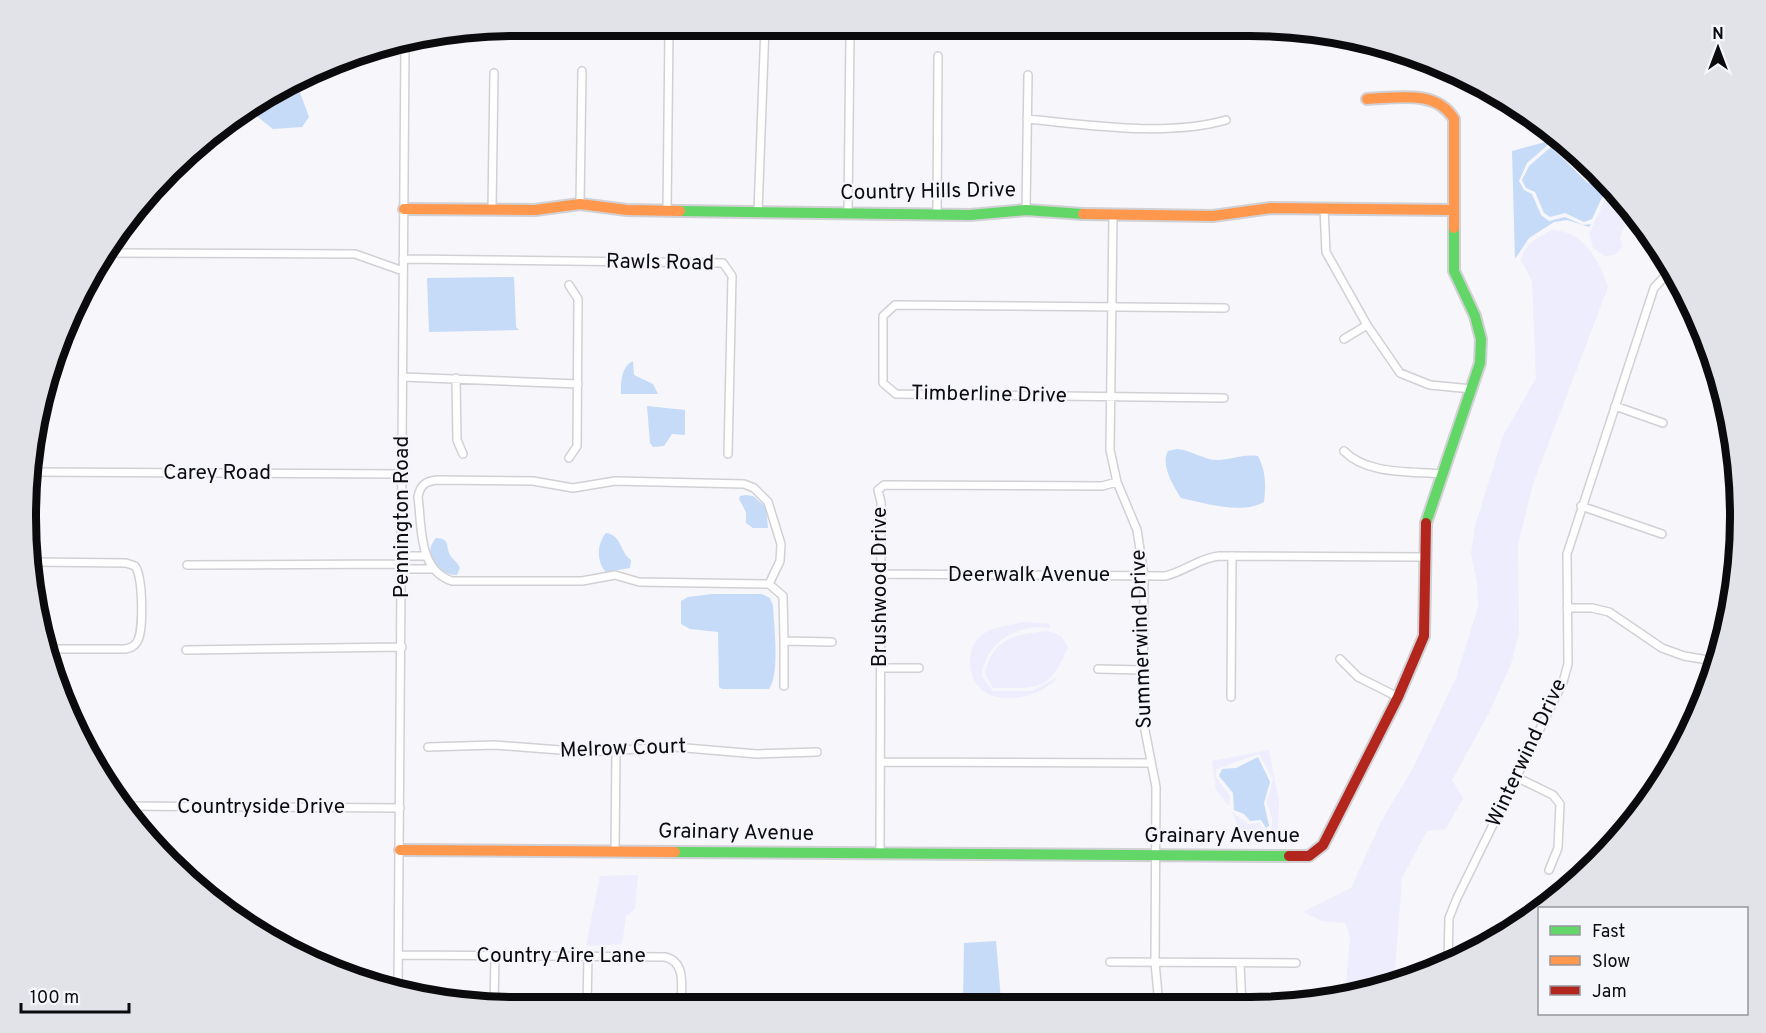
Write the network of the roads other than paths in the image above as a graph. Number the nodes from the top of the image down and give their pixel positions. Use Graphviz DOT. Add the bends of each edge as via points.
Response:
graph roads {
  1 [pos="669,36"];
  2 [pos="765,36"];
  3 [pos="850,36"];
  4 [pos="405,49"];
  5 [pos="938,56"];
  6 [pos="582,72"];
  7 [pos="494,73"];
  8 [pos="1028,75"];
  9 [pos="1366,99"];
  10 [pos="1027,119"];
  11 [pos="1226,120"];
  12 [pos="580,204"];
  13 [pos="1324,208"];
  14 [pos="404,209"];
  15 [pos="492,209"];
  16 [pos="1026,210"];
  17 [pos="1453,210"];
  18 [pos="667,211"];
  19 [pos="758,212"];
  20 [pos="848,213"];
  21 [pos="937,214"];
  22 [pos="1113,216"];
  23 [pos="115,253"];
  24 [pos="403,259"];
  25 [pos="403,271"];
  26 [pos="1665,275"];
  27 [pos="569,285"];
  28 [pos="1112,307"];
  29 [pos="1225,308"];
  30 [pos="1366,325"];
  31 [pos="1344,339"];
  32 [pos="403,377"];
  33 [pos="456,378"];
  34 [pos="578,384"];
  35 [pos="1472,389"];
  36 [pos="1111,396"];
  37 [pos="1224,398"];
  38 [pos="1615,406"];
  39 [pos="1664,423"];
  40 [pos="1344,451"];
  41 [pos="463,454"];
  42 [pos="729,454"];
  43 [pos="569,458"];
  44 [pos="38,472"];
  45 [pos="402,474"];
  46 [pos="1443,474"];
  47 [pos="1117,482"];
  48 [pos="1581,506"];
  49 [pos="1662,534"];
  50 [pos="426,556"];
  51 [pos="1232,556"];
  52 [pos="1424,557"];
  53 [pos="38,562"];
  54 [pos="402,563"];
  55 [pos="187,565"];
  56 [pos="432,569"];
  57 [pos="881,574"];
  58 [pos="1144,575"];
  59 [pos="769,584"];
  60 [pos="1568,609"];
  61 [pos="784,641"];
  62 [pos="832,642"];
  63 [pos="402,647"];
  64 [pos="55,649"];
  65 [pos="186,650"];
  66 [pos="1340,659"];
  67 [pos="1708,660"];
  68 [pos="881,668"];
  69 [pos="919,668"];
  70 [pos="1098,669"];
  71 [pos="1143,670"];
  72 [pos="784,687"];
  73 [pos="1231,697"];
  74 [pos="1398,697"];
  75 [pos="428,747"];
  76 [pos="616,750"];
  77 [pos="817,752"];
  78 [pos="880,762"];
  79 [pos="1150,763"];
  80 [pos="1516,777"];
  81 [pos="133,806"];
  82 [pos="400,808"];
  83 [pos="400,850"];
  84 [pos="615,852"];
  85 [pos="880,854"];
  86 [pos="1156,855"];
  87 [pos="1549,870"];
  88 [pos="1448,952"];
  89 [pos="399,955"];
  90 [pos="495,956"];
  91 [pos="588,956"];
  92 [pos="1110,962"];
  93 [pos="1155,962"];
  94 [pos="1296,963"];
  95 [pos="1240,964"];
  96 [pos="398,982"];
  97 [pos="494,996"];
  98 [pos="587,997"];
  99 [pos="681,997"];
  100 [pos="1159,997"];
  101 [pos="1242,997"];
  1 -- 18 [label="street"];
  2 -- 19 [label="street"];
  3 -- 20 [label="street"];
  4 -- 14 [label="street, Pennington Road"];
  5 -- 21 [label="street"];
  6 -- 12 [label="street"];
  7 -- 15 [label="street"];
  8 -- 10 [label="street"];
  9 -- 17 [label="street, Grainary Avenue" via="1435,100 1450,108 1454,119"];
  10 -- 11 [label="street" via="1100,126 1200,127"];
  10 -- 16 [label="street"];
  12 -- 15 [label="street, Country Hills Drive" via="535,210"];
  12 -- 18 [label="street, Country Hills Drive"];
  13 -- 17 [label="street, Country Hills Drive"];
  13 -- 22 [label="street, Country Hills Drive" via="1271,208 1213,216"];
  13 -- 30 [label="street" via="1326,252"];
  14 -- 15 [label="street, Country Hills Drive"];
  14 -- 24 [label="street, Pennington Road"];
  16 -- 21 [label="street, Country Hills Drive"];
  16 -- 22 [label="street, Country Hills Drive"];
  17 -- 35 [label="street, Grainary Avenue" via="1454,271 1481,339 1480,363"];
  18 -- 19 [label="street, Country Hills Drive"];
  19 -- 20 [label="street, Country Hills Drive"];
  20 -- 21 [label="street, Country Hills Drive"];
  22 -- 28 [label="street, Summerwind Drive"];
  23 -- 25 [label="street" via="355,254"];
  24 -- 25 [label="street, Pennington Road"];
  24 -- 42 [label="street, Rawls Road" via="723,263 732,276"];
  25 -- 32 [label="street, Pennington Road"];
  26 -- 38 [label="street, Winterwind Drive" via="1654,288"];
  27 -- 34 [label="street" via="578,298"];
  28 -- 29 [label="street, Timberline Drive"];
  28 -- 36 [label="street, Summerwind Drive"];
  28 -- 36 [label="street, Timberline Drive" via="895,305 883,316 883,383 896,394"];
  30 -- 31 [label="street"];
  30 -- 35 [label="street" via="1400,373 1430,385"];
  32 -- 33 [label="street"];
  32 -- 45 [label="street, Pennington Road"];
  33 -- 34 [label="street"];
  33 -- 41 [label="street" via="457,440"];
  34 -- 43 [label="street" via="577,446"];
  35 -- 46 [label="street, Grainary Avenue"];
  36 -- 37 [label="street, Timberline Drive"];
  36 -- 47 [label="street, Summerwind Drive" via="1110,450"];
  38 -- 39 [label="street"];
  38 -- 48 [label="street, Winterwind Drive"];
  40 -- 46 [label="street" via="1365,466"];
  44 -- 45 [label="street, Carey Road"];
  45 -- 54 [label="street, Pennington Road"];
  46 -- 52 [label="street, Grainary Avenue" via="1426,523"];
  47 -- 57 [label="street, Brushwood Drive" via="1102,486 884,485 878,490"];
  47 -- 58 [label="street, Summerwind Drive" via="1137,530"];
  48 -- 49 [label="street"];
  48 -- 60 [label="street, Winterwind Drive" via="1567,554"];
  50 -- 54 [label="street"];
  50 -- 56 [label="street"];
  50 -- 59 [label="street" via="418,497 423,484 430,481 533,481 573,488 615,482 734,482 754,488 772,510 782,552"];
  51 -- 52 [label="street, Deerwalk Avenue"];
  51 -- 58 [label="street, Deerwalk Avenue" via="1206,557 1175,574"];
  51 -- 73 [label="street"];
  52 -- 74 [label="street, Grainary Avenue" via="1424,636"];
  53 -- 64 [label="street" via="126,563 135,566 141,579 140,632 134,646"];
  54 -- 55 [label="street"];
  54 -- 56 [label="street"];
  54 -- 63 [label="street, Pennington Road"];
  56 -- 59 [label="street" via="441,578 452,581 582,581 615,575 639,582"];
  57 -- 58 [label="street, Deerwalk Avenue"];
  57 -- 68 [label="street, Brushwood Drive"];
  58 -- 71 [label="street, Summerwind Drive"];
  59 -- 61 [label="street" via="783,596"];
  60 -- 67 [label="street" via="1609,612 1662,648"];
  60 -- 80 [label="street, Winterwind Drive" via="1568,664 1563,682"];
  61 -- 62 [label="street"];
  61 -- 72 [label="street"];
  63 -- 65 [label="street"];
  63 -- 82 [label="street, Pennington Road"];
  66 -- 74 [label="street" via="1358,677"];
  68 -- 69 [label="street"];
  68 -- 78 [label="street, Brushwood Drive"];
  70 -- 71 [label="street"];
  71 -- 79 [label="street, Summerwind Drive" via="1143,720"];
  74 -- 86 [label="street, Grainary Avenue" via="1323,845 1309,856"];
  75 -- 76 [label="street, Melrow Court"];
  76 -- 77 [label="street, Melrow Court" via="674,747 757,754"];
  76 -- 84 [label="street"];
  78 -- 79 [label="street"];
  78 -- 85 [label="street, Brushwood Drive"];
  79 -- 86 [label="street, Summerwind Drive" via="1156,787"];
  80 -- 87 [label="street" via="1553,795 1560,804 1558,848"];
  80 -- 88 [label="street, Winterwind Drive" via="1457,897 1449,918"];
  81 -- 82 [label="street, Countryside Drive"];
  82 -- 83 [label="street, Pennington Road"];
  83 -- 84 [label="street, Grainary Avenue"];
  83 -- 89 [label="street, Pennington Road"];
  84 -- 85 [label="street, Grainary Avenue"];
  85 -- 86 [label="street, Grainary Avenue"];
  86 -- 93 [label="street, Summerwind Drive"];
  89 -- 90 [label="street, Country Aire Lane"];
  89 -- 96 [label="street, Pennington Road"];
  90 -- 91 [label="street, Country Aire Lane"];
  90 -- 97 [label="street"];
  91 -- 98 [label="street"];
  91 -- 99 [label="street, Country Aire Lane" via="673,959 682,975"];
  92 -- 93 [label="street"];
  93 -- 95 [label="street"];
  93 -- 100 [label="street, Summerwind Drive"];
  94 -- 95 [label="street"];
  95 -- 101 [label="street"];
}
